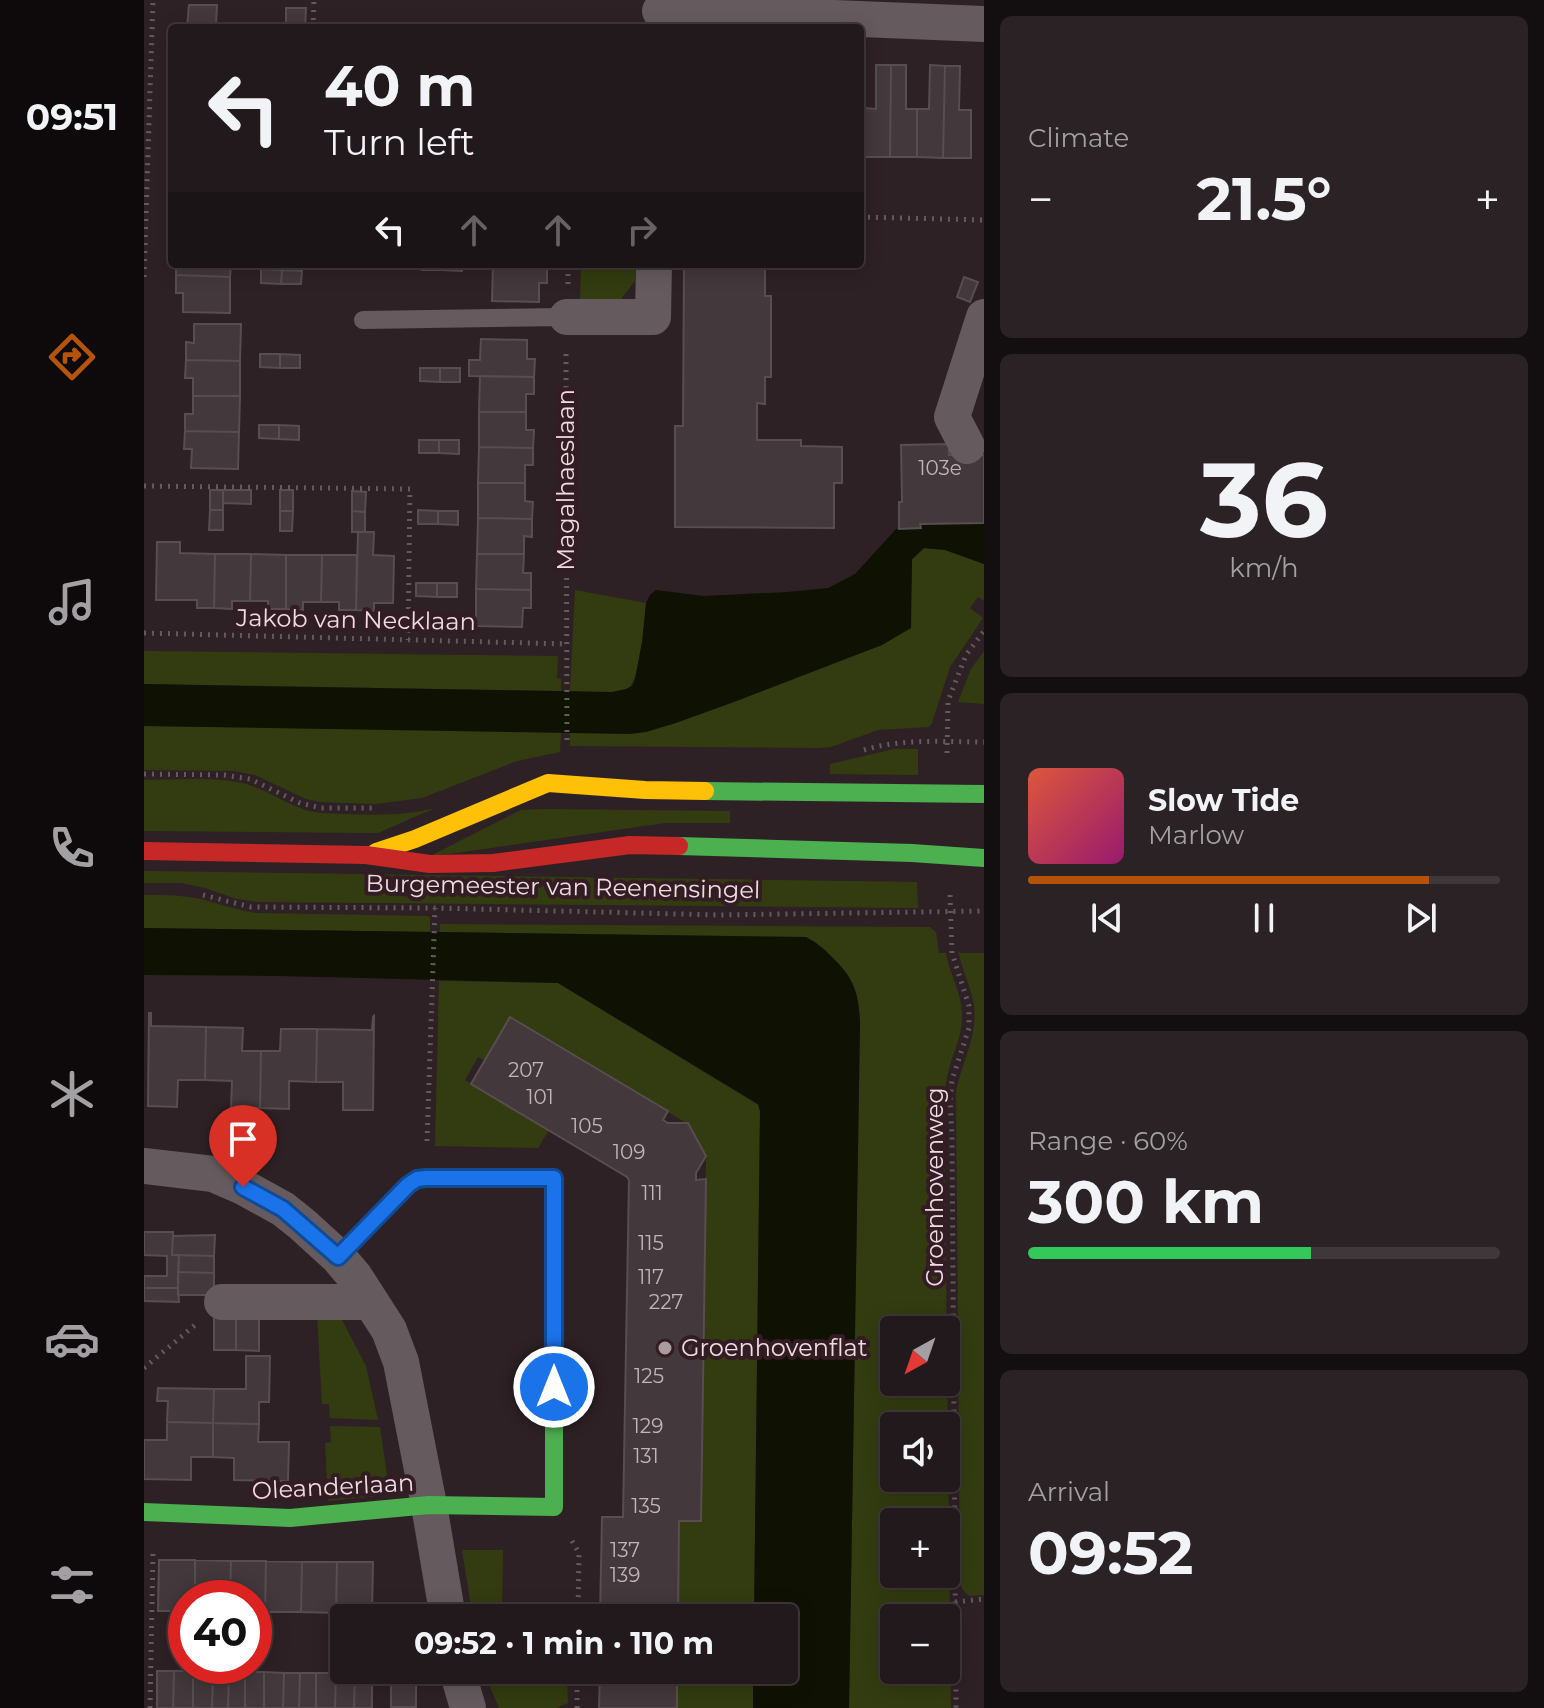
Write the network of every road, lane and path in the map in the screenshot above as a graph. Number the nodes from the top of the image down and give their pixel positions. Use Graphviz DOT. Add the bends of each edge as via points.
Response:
graph roads {
  1 [pos="153,0"];
  2 [pos="314,0"];
  3 [pos="659,13"];
  4 [pos="313,24"];
  5 [pos="984,24"];
  6 [pos="145,216"];
  7 [pos="864,217"];
  8 [pos="984,220"];
  9 [pos="654,268"];
  10 [pos="144,277"];
  11 [pos="567,317"];
  12 [pos="984,317"];
  13 [pos="363,320"];
  14 [pos="967,446"];
  15 [pos="144,486"];
  16 [pos="984,631"];
  17 [pos="144,633"];
  18 [pos="408,640"];
  19 [pos="567,644"];
  20 [pos="567,735"];
  21 [pos="984,742"];
  22 [pos="144,774"];
  23 [pos="984,794"];
  24 [pos="381,808"];
  25 [pos="144,851"];
  26 [pos="366,855"];
  27 [pos="984,858"];
  28 [pos="192,892"];
  29 [pos="435,908"];
  30 [pos="984,911"];
  31 [pos="950,912"];
  32 [pos="144,1166"];
  33 [pos="426,1178"];
  34 [pos="338,1257"];
  35 [pos="222,1302"];
  36 [pos="371,1302"];
  37 [pos="144,1368"];
  38 [pos="429,1505"];
  39 [pos="554,1507"];
  40 [pos="149,1513"];
  41 [pos="984,1599"];
  42 [pos="955,1602"];
  43 [pos="446,1604"];
  44 [pos="578,1604"];
  45 [pos="461,1684"];
  46 [pos="577,1684"];
  47 [pos="150,1708"];
  48 [pos="468,1708"];
  49 [pos="577,1708"];
  50 [pos="956,1708"];
  1 -- 6 [label="path"];
  2 -- 4 [label="path"];
  3 -- 5 [label="street"];
  6 -- 10 [label="path"];
  7 -- 8 [label="path"];
  9 -- 11 [label="street" via="653,317"];
  11 -- 13 [label="lane"];
  11 -- 19 [label="path, Magalhaeslaan"];
  12 -- 14 [label="street" via="952,417"];
  15 -- 18 [label="path" via="410,489"];
  16 -- 21 [label="path" via="966,655 948,701 948,742"];
  17 -- 18 [label="path, Jakob van Necklaan"];
  18 -- 19 [label="path, Jakob van Necklaan"];
  19 -- 20 [label="path, Magalhaeslaan"];
  22 -- 24 [label="path" via="224,775 250,779 321,808"];
  23 -- 26 [label="main road, Burgemeester van Reenensingel" via="645,790 548,783"];
  25 -- 26 [label="main road, Burgemeester van Reenensingel"];
  26 -- 27 [label="main road, Burgemeester van Reenensingel" via="430,864 493,863 630,845"];
  28 -- 29 [label="path, Burgemeester van Reenensingel" via="251,907"];
  29 -- 31 [label="path, Burgemeester van Reenensingel" via="719,915"];
  29 -- 33 [label="path"];
  30 -- 31 [label="path, Burgemeester van Reenensingel"];
  31 -- 42 [label="path, Groenhovenweg" via="952,953 969,1006 969,1028 950,1100"];
  32 -- 34 [label="street" via="213,1174 243,1187 283,1209"];
  33 -- 34 [label="main road" via="408,1185"];
  33 -- 39 [label="main road" via="554,1178"];
  34 -- 36 [label="street"];
  35 -- 36 [label="street"];
  35 -- 37 [label="path"];
  36 -- 38 [label="street" via="401,1362"];
  38 -- 39 [label="main road, Oleanderlaan"];
  38 -- 40 [label="main road, Oleanderlaan" via="290,1518"];
  38 -- 43 [label="street"];
  39 -- 44 [label="path" via="579,1553"];
  40 -- 47 [label="path"];
  41 -- 42 [label="path"];
  42 -- 50 [label="path, Groenhovenweg"];
  45 -- 48 [label="street"];
  46 -- 49 [label="path"];
}
